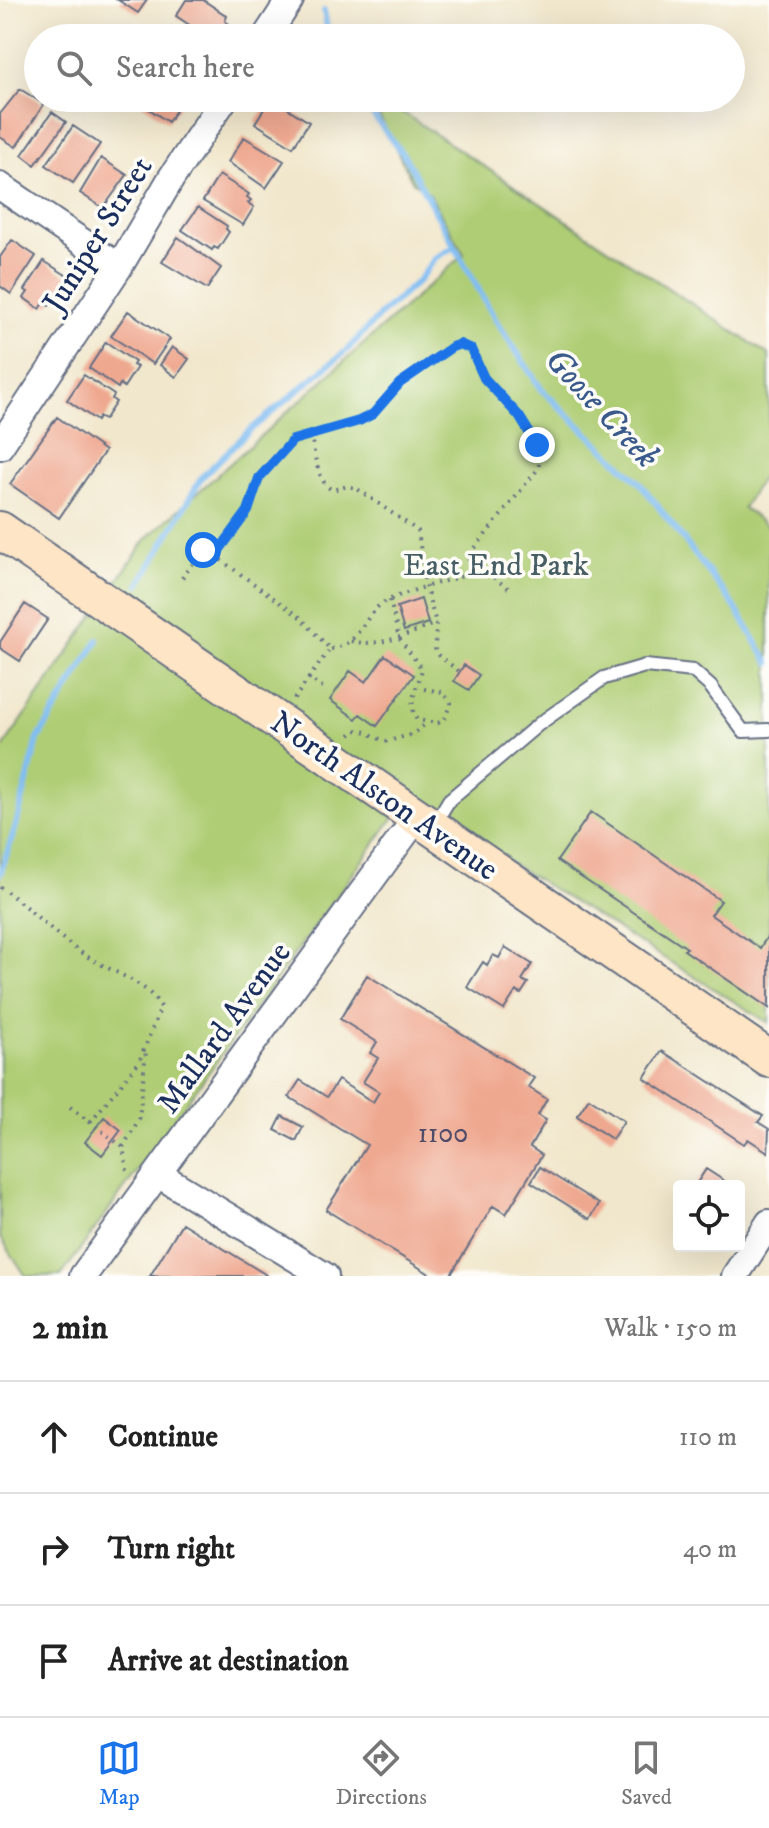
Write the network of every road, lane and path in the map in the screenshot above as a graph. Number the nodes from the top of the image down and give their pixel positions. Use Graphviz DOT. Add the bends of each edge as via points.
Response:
graph roads {
  1 [pos="286,2"];
  2 [pos="273,24"];
  3 [pos="216,112"];
  4 [pos="0,186"];
  5 [pos="119,267"];
  6 [pos="311,435"];
  7 [pos="0,446"];
  8 [pos="0,530"];
  9 [pos="215,556"];
  10 [pos="483,570"];
  11 [pos="182,578"];
  12 [pos="426,588"];
  13 [pos="512,591"];
  14 [pos="390,600"];
  15 [pos="436,623"];
  16 [pos="399,638"];
  17 [pos="351,641"];
  18 [pos="330,649"];
  19 [pos="459,671"];
  20 [pos="309,678"];
  21 [pos="418,688"];
  22 [pos="327,691"];
  23 [pos="288,709"];
  24 [pos="427,722"];
  25 [pos="769,730"];
  26 [pos="332,759"];
  27 [pos="425,822"];
  28 [pos="0,887"];
  29 [pos="146,1049"];
  30 [pos="769,1059"];
  31 [pos="70,1107"];
  32 [pos="90,1122"];
  33 [pos="123,1147"];
  34 [pos="158,1174"];
  35 [pos="130,1186"];
  36 [pos="769,1223"];
  37 [pos="83,1276"];
  38 [pos="325,1276"];
  39 [pos="735,1276"];
  1 -- 2 [label="street"];
  3 -- 5 [label="street, Juniper Street"];
  4 -- 5 [label="street"];
  5 -- 7 [label="street, Juniper Street"];
  6 -- 9 [label="path" via="293,440 266,469 248,511"];
  6 -- 10 [label="path" via="373,414 400,383 452,347 471,349 484,378 528,428 540,461 467,558"];
  6 -- 12 [label="path" via="325,486 356,488 418,531"];
  8 -- 26 [label="main road, North Alston Avenue"];
  9 -- 11 [label="path" via="203,550"];
  9 -- 18 [label="path" via="300,617"];
  10 -- 12 [label="path"];
  10 -- 13 [label="path"];
  12 -- 14 [label="path"];
  12 -- 15 [label="path"];
  14 -- 16 [label="path"];
  14 -- 17 [label="path"];
  15 -- 16 [label="path"];
  15 -- 19 [label="path" via="435,653"];
  16 -- 17 [label="path"];
  16 -- 21 [label="path" via="422,669"];
  17 -- 18 [label="path"];
  18 -- 20 [label="path"];
  20 -- 22 [label="path"];
  20 -- 23 [label="path"];
  21 -- 24 [label="path" via="412,712"];
  21 -- 24 [label="path" via="443,692 451,703 444,720"];
  24 -- 26 [label="path" via="413,734 385,742 356,730 337,745"];
  25 -- 27 [label="lane" via="743,731 693,671 645,666 604,678 539,724"];
  26 -- 27 [label="main road, North Alston Avenue"];
  27 -- 30 [label="main road, North Alston Avenue"];
  27 -- 34 [label="street, Mallard Avenue"];
  28 -- 29 [label="path" via="93,961 156,999 161,1007"];
  29 -- 32 [label="path"];
  29 -- 33 [label="path" via="139,1119"];
  31 -- 32 [label="path"];
  32 -- 33 [label="path"];
  33 -- 35 [label="path"];
  34 -- 37 [label="street, Mallard Avenue"];
  34 -- 38 [label="street"];
  36 -- 39 [label="street"];
}
